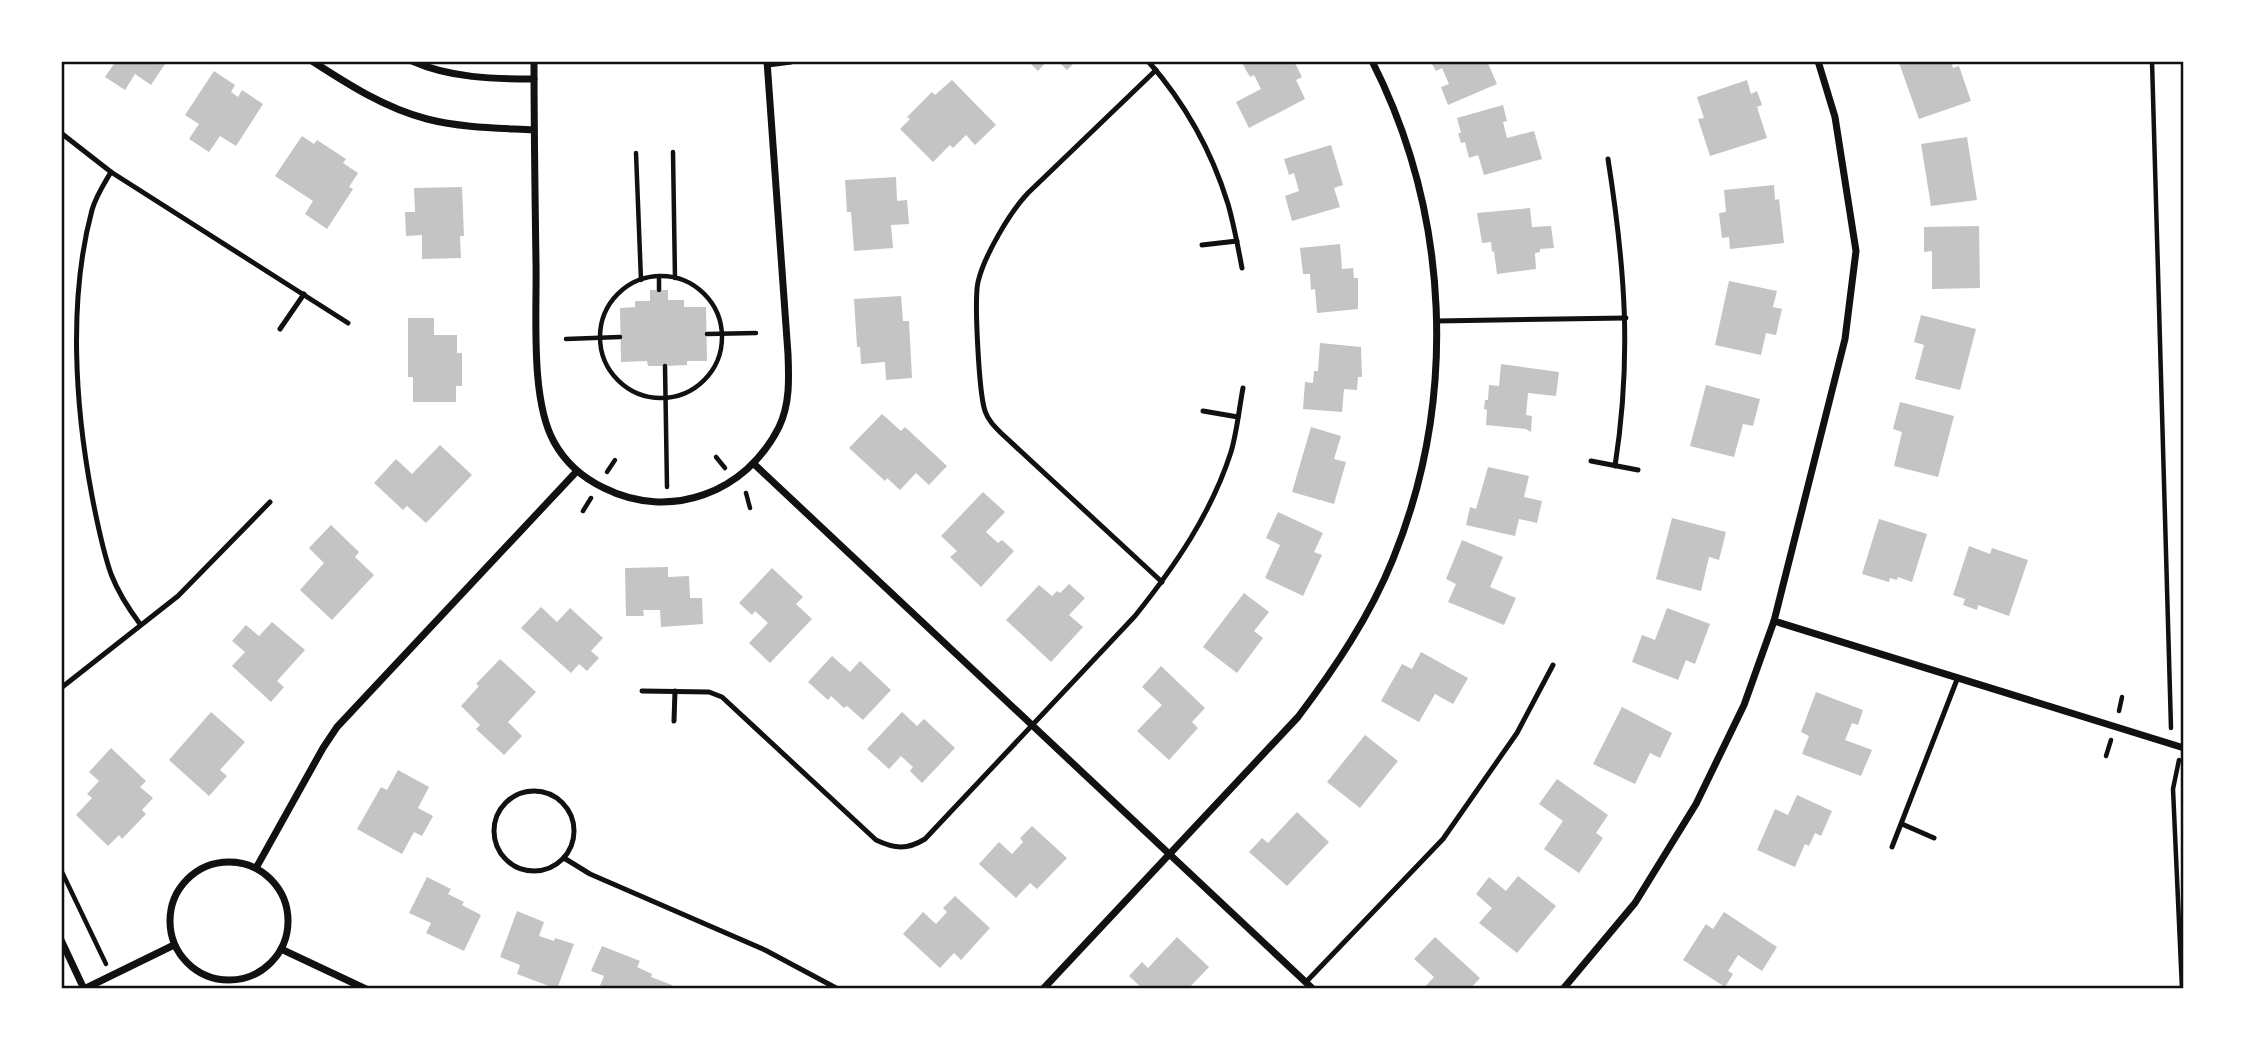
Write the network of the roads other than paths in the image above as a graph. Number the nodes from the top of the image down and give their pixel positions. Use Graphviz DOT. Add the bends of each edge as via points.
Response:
graph roads {
  1 [pos="313,61"];
  2 [pos="412,61"];
  3 [pos="534,61"];
  4 [pos="791,61"];
  5 [pos="1148,61"];
  6 [pos="1372,61"];
  7 [pos="1818,61"];
  8 [pos="767,63"];
  9 [pos="1156,70"];
  10 [pos="534,79"];
  11 [pos="534,130"];
  12 [pos="61,133"];
  13 [pos="1608,159"];
  14 [pos="111,172"];
  15 [pos="1237,241"];
  16 [pos="1202,245"];
  17 [pos="1242,268"];
  18 [pos="304,294"];
  19 [pos="1626,318"];
  20 [pos="1437,321"];
  21 [pos="348,323"];
  22 [pos="280,329"];
  23 [pos="1243,388"];
  24 [pos="1203,411"];
  25 [pos="1238,416"];
  26 [pos="1591,461"];
  27 [pos="754,464"];
  28 [pos="1615,466"];
  29 [pos="1638,470"];
  30 [pos="577,471"];
  31 [pos="270,502"];
  32 [pos="1162,582"];
  33 [pos="1774,621"];
  34 [pos="139,624"];
  35 [pos="1553,665"];
  36 [pos="1958,677"];
  37 [pos="61,688"];
  38 [pos="642,691"];
  39 [pos="675,691"];
  40 [pos="674,721"];
  41 [pos="1033,724"];
  42 [pos="2180,747"];
  43 [pos="1902,824"];
  44 [pos="1934,838"];
  45 [pos="1892,847"];
  46 [pos="1170,853"];
  47 [pos="564,858"];
  48 [pos="256,868"];
  49 [pos="61,940"];
  50 [pos="174,945"];
  51 [pos="281,949"];
  52 [pos="1306,982"];
  53 [pos="84,989"];
  54 [pos="366,989"];
  55 [pos="838,989"];
  56 [pos="1043,989"];
  57 [pos="1313,989"];
  58 [pos="1563,989"];
  1 -- 11 [label="street" via="393,108 427,119"];
  2 -- 10 [label="street" via="472,77"];
  3 -- 10 [label="street"];
  4 -- 8 [label="street"];
  5 -- 9 [label="lane"];
  6 -- 20 [label="street" via="1407,144 1423,202"];
  7 -- 33 [label="street" via="1835,117 1856,251 1845,339"];
  8 -- 27 [label="street" via="789,384 779,425"];
  9 -- 15 [label="lane" via="1198,132 1228,204"];
  9 -- 32 [label="lane" via="1011,212 978,279 976,303 988,418"];
  10 -- 11 [label="street"];
  11 -- 30 [label="street" via="539,387 545,422"];
  12 -- 14 [label="lane"];
  13 -- 19 [label="lane"];
  14 -- 18 [label="lane"];
  14 -- 34 [label="lane" via="92,208 84,253 78,305 78,397 100,535 119,592"];
  15 -- 16 [label="lane"];
  15 -- 17 [label="lane"];
  18 -- 21 [label="lane"];
  18 -- 22 [label="lane"];
  19 -- 20 [label="lane"];
  19 -- 28 [label="lane" via="1626,369"];
  20 -- 46 [label="street" via="1426,449 1393,559 1369,609 1298,717"];
  23 -- 25 [label="lane"];
  24 -- 25 [label="lane"];
  25 -- 32 [label="lane" via="1231,451 1196,532"];
  26 -- 28 [label="lane"];
  27 -- 30 [label="street" via="699,498 667,503 629,498"];
  27 -- 41 [label="street"];
  28 -- 29 [label="lane"];
  30 -- 48 [label="street" via="337,727"];
  31 -- 34 [label="lane" via="178,596"];
  32 -- 41 [label="lane"];
  33 -- 36 [label="street"];
  33 -- 58 [label="street" via="1744,705 1696,804 1635,903"];
  34 -- 37 [label="lane"];
  35 -- 52 [label="lane" via="1517,733 1443,839"];
  36 -- 42 [label="street"];
  36 -- 43 [label="lane"];
  38 -- 39 [label="lane"];
  39 -- 40 [label="lane"];
  39 -- 41 [label="lane" via="722,697 876,840 901,849 925,839"];
  41 -- 46 [label="street"];
  43 -- 44 [label="lane"];
  43 -- 45 [label="lane"];
  46 -- 52 [label="street"];
  46 -- 56 [label="street"];
  47 -- 47 [label="lane" via="574,831 570,814 559,799 534,791 503,806 495,836 498,848 514,866 537,871"];
  47 -- 55 [label="lane" via="590,874 765,950"];
  48 -- 50 [label="street" via="214,863 185,881 170,914"];
  48 -- 51 [label="street" via="284,898 288,918"];
  49 -- 53 [label="street"];
  50 -- 51 [label="street" via="198,972 236,980 268,965"];
  50 -- 53 [label="street"];
  51 -- 54 [label="street"];
  52 -- 57 [label="street"];
}
